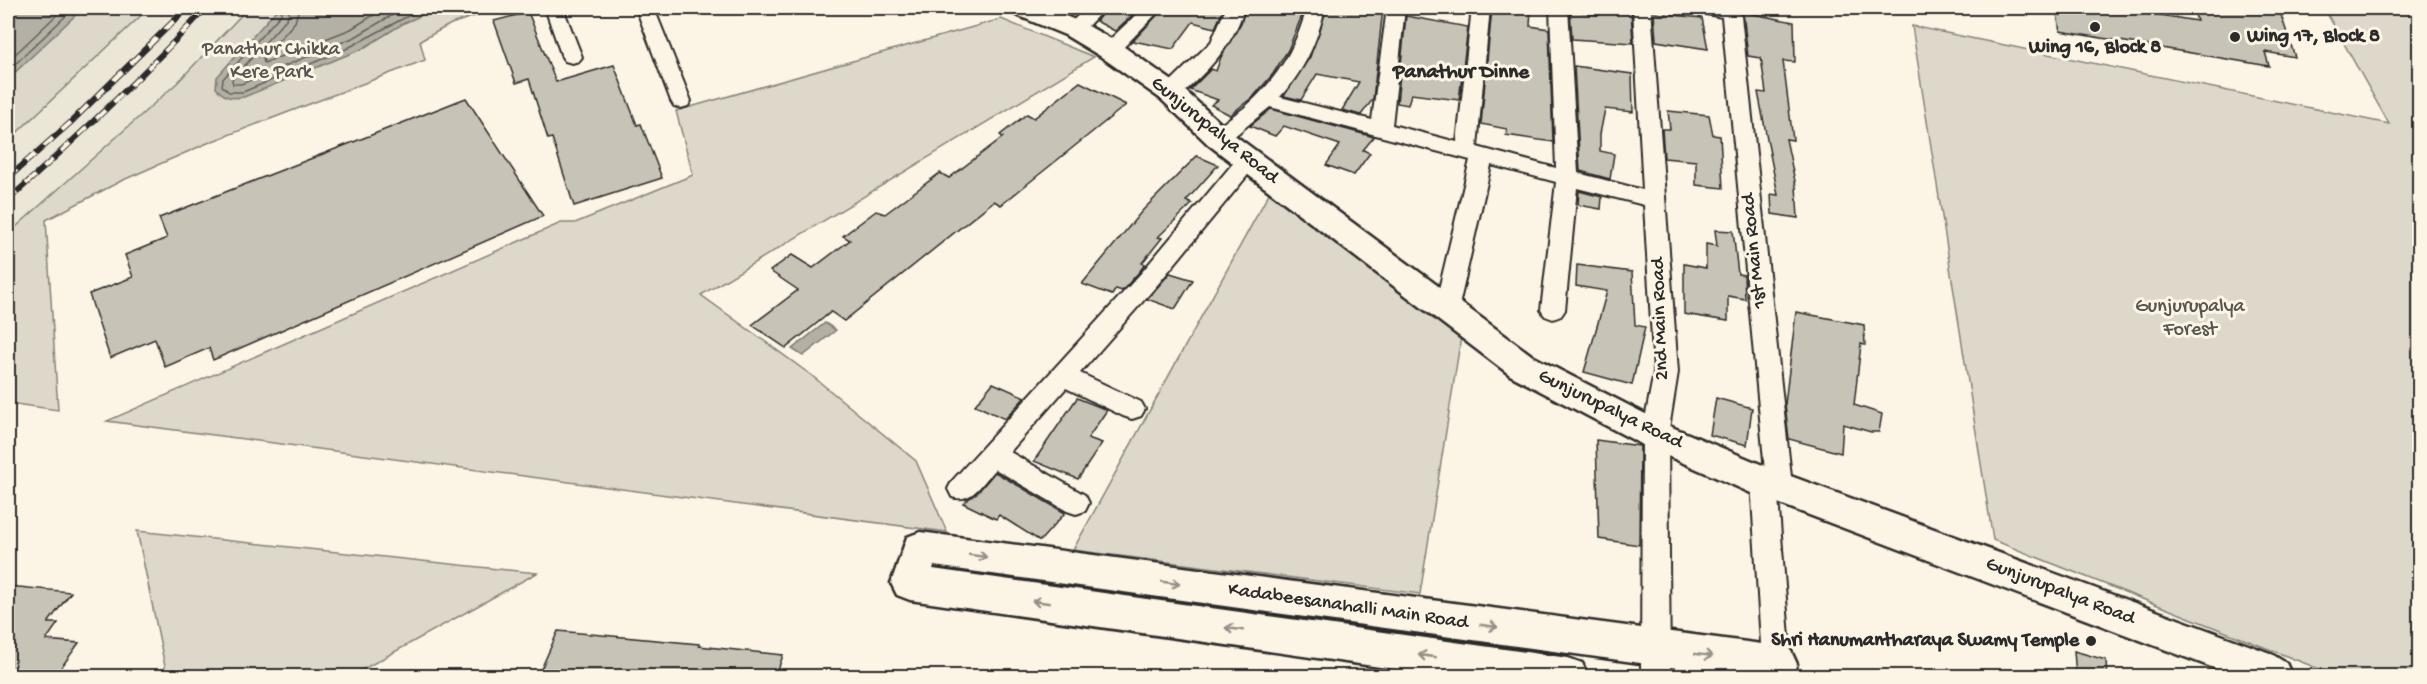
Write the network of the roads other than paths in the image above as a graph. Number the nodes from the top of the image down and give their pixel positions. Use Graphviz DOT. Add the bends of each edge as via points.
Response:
graph roads {
  1 [pos="555,8"];
  2 [pos="645,8"];
  3 [pos="1023,8"];
  4 [pos="1153,8"];
  5 [pos="1235,8"];
  6 [pos="1316,8"];
  7 [pos="1396,8"];
  8 [pos="1481,8"];
  9 [pos="1559,8"];
  10 [pos="1642,8"];
  11 [pos="1703,8"];
  12 [pos="1085,18"];
  13 [pos="1110,50"];
  14 [pos="572,57"];
  15 [pos="1171,93"];
  16 [pos="1268,100"];
  17 [pos="681,101"];
  18 [pos="1381,130"];
  19 [pos="1219,138"];
  20 [pos="1474,154"];
  21 [pos="1248,160"];
  22 [pos="1567,178"];
  23 [pos="1656,201"];
  24 [pos="1446,310"];
  25 [pos="1553,310"];
  26 [pos="1062,375"];
  27 [pos="1132,409"];
  28 [pos="1655,435"];
  29 [pos="993,455"];
  30 [pos="1772,484"];
  31 [pos="960,489"];
  32 [pos="1076,503"];
  33 [pos="1656,663"];
  34 [pos="1777,670"];
  35 [pos="1568,676"];
  36 [pos="2272,676"];
  1 -- 14 [label="street"];
  2 -- 17 [label="street"];
  3 -- 12 [label="street, Gunjurupalya Road"];
  4 -- 13 [label="street"];
  5 -- 15 [label="street" via="1227,35"];
  6 -- 16 [label="street" via="1299,61"];
  7 -- 18 [label="street"];
  8 -- 20 [label="street"];
  9 -- 22 [label="street"];
  10 -- 23 [label="street, 2nd Main Road"];
  11 -- 30 [label="street, 1st Main Road" via="1725,10 1731,16"];
  12 -- 13 [label="street, Gunjurupalya Road"];
  13 -- 15 [label="street, Gunjurupalya Road"];
  15 -- 19 [label="street, Gunjurupalya Road"];
  16 -- 18 [label="street"];
  16 -- 19 [label="street"];
  18 -- 20 [label="street"];
  19 -- 21 [label="street, Gunjurupalya Road"];
  20 -- 22 [label="street"];
  20 -- 24 [label="street"];
  21 -- 24 [label="street, Gunjurupalya Road"];
  21 -- 26 [label="street" via="1150,278"];
  22 -- 23 [label="street"];
  22 -- 25 [label="street"];
  23 -- 28 [label="street, 2nd Main Road" via="1666,372"];
  24 -- 28 [label="street, Gunjurupalya Road" via="1522,366"];
  26 -- 27 [label="street"];
  26 -- 29 [label="street"];
  28 -- 30 [label="street, Gunjurupalya Road"];
  28 -- 33 [label="street, 2nd Main Road"];
  29 -- 31 [label="street"];
  29 -- 32 [label="street"];
  30 -- 34 [label="street, 1st Main Road"];
  30 -- 36 [label="street, Gunjurupalya Road" via="2256,666"];
  33 -- 34 [label="street, Kadabeesanahalli Main Road, one-way"];
  35 -- 33 [label="street, Kadabeesanahalli Main Road, one-way" via="915,566"];
}
